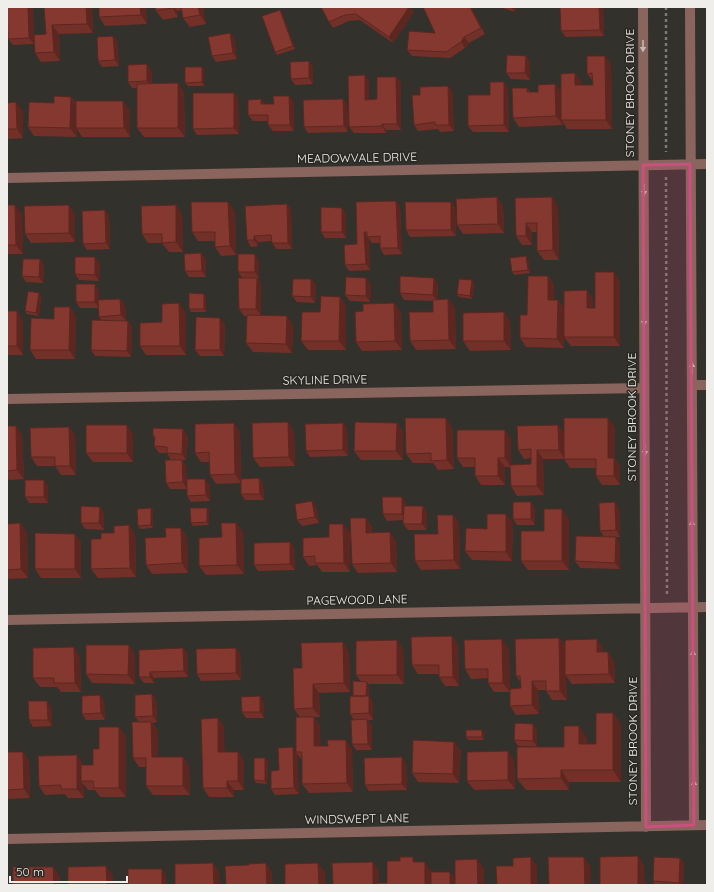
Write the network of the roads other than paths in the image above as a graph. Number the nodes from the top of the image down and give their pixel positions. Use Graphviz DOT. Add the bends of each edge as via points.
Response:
graph roads {
  1 [pos="643,7"];
  2 [pos="690,7"];
  3 [pos="690,164"];
  4 [pos="707,164"];
  5 [pos="644,165"];
  6 [pos="7,178"];
  7 [pos="692,385"];
  8 [pos="707,385"];
  9 [pos="644,388"];
  10 [pos="7,399"];
  11 [pos="693,607"];
  12 [pos="707,607"];
  13 [pos="645,608"];
  14 [pos="7,620"];
  15 [pos="694,825"];
  16 [pos="707,825"];
  17 [pos="646,827"];
  18 [pos="7,839"];
  1 -- 5 [label="street, STONEY BROOK DRIVE, one-way"];
  2 -- 3 [label="street"];
  3 -- 4 [label="street, MEADOWVALE DRIVE"];
  3 -- 5 [label="street, MEADOWVALE DRIVE"];
  7 -- 3 [label="street, one-way"];
  5 -- 6 [label="street, MEADOWVALE DRIVE"];
  5 -- 9 [label="street, STONEY BROOK DRIVE, one-way"];
  7 -- 8 [label="street"];
  11 -- 7 [label="street, one-way"];
  9 -- 10 [label="street, SKYLINE DRIVE"];
  9 -- 13 [label="street, STONEY BROOK DRIVE, one-way"];
  11 -- 12 [label="street, PAGEWOOD LANE"];
  11 -- 13 [label="street, PAGEWOOD LANE"];
  15 -- 11 [label="street, one-way"];
  13 -- 14 [label="street, PAGEWOOD LANE"];
  13 -- 17 [label="street, STONEY BROOK DRIVE"];
  15 -- 16 [label="street, WINDSWEPT LANE"];
  15 -- 17 [label="street, WINDSWEPT LANE"];
  17 -- 18 [label="street, WINDSWEPT LANE"];
}
